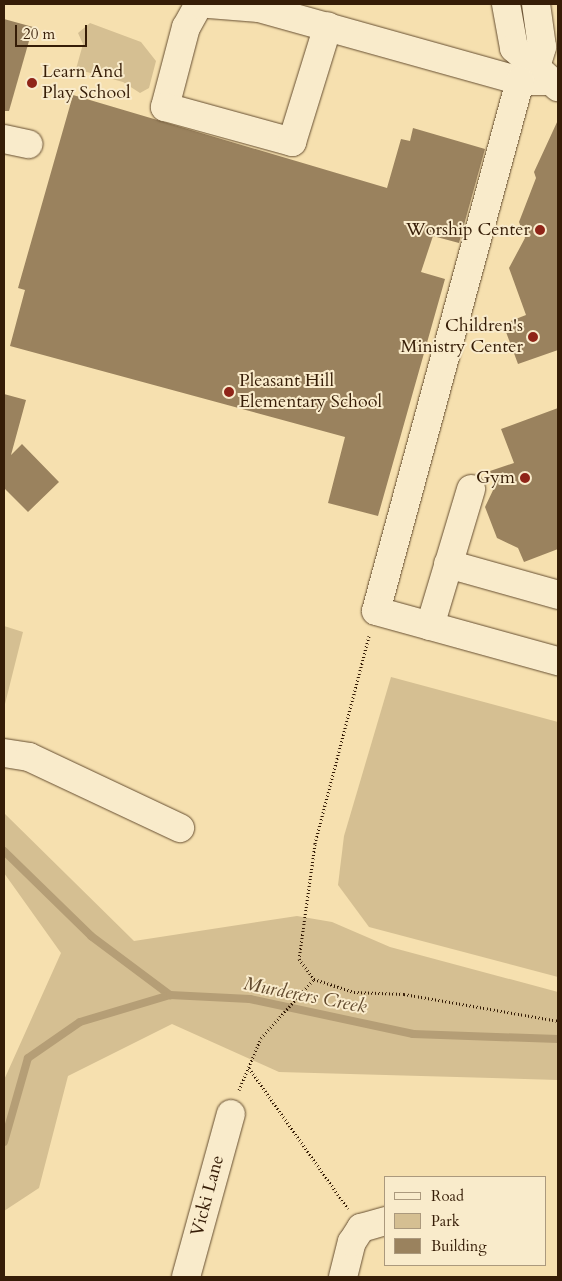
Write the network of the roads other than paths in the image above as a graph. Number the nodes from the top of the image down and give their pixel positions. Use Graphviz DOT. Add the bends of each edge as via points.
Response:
graph roads {
  1 [pos="199,4"];
  2 [pos="209,4"];
  3 [pos="506,4"];
  4 [pos="536,4"];
  5 [pos="328,26"];
  6 [pos="540,79"];
  7 [pos="471,489"];
  8 [pos="448,564"];
  9 [pos="558,595"];
  10 [pos="430,626"];
  11 [pos="558,661"];
  12 [pos="4,753"];
  13 [pos="180,828"];
  14 [pos="231,1114"];
  15 [pos="374,1224"];
  16 [pos="186,1277"];
  17 [pos="342,1277"];
  1 -- 5 [label="street" via="186,27 165,108 292,142"];
  2 -- 5 [label="street" via="259,8"];
  3 -- 6 [label="street" via="514,48"];
  4 -- 6 [label="street" via="542,47"];
  5 -- 6 [label="street"];
  6 -- 10 [label="street" via="376,612"];
  7 -- 8 [label="street"];
  8 -- 9 [label="street"];
  8 -- 10 [label="street"];
  10 -- 11 [label="street"];
  12 -- 13 [label="street" via="29,757"];
  14 -- 16 [label="street, Vicki Lane"];
  15 -- 17 [label="street" via="352,1242"];
}
